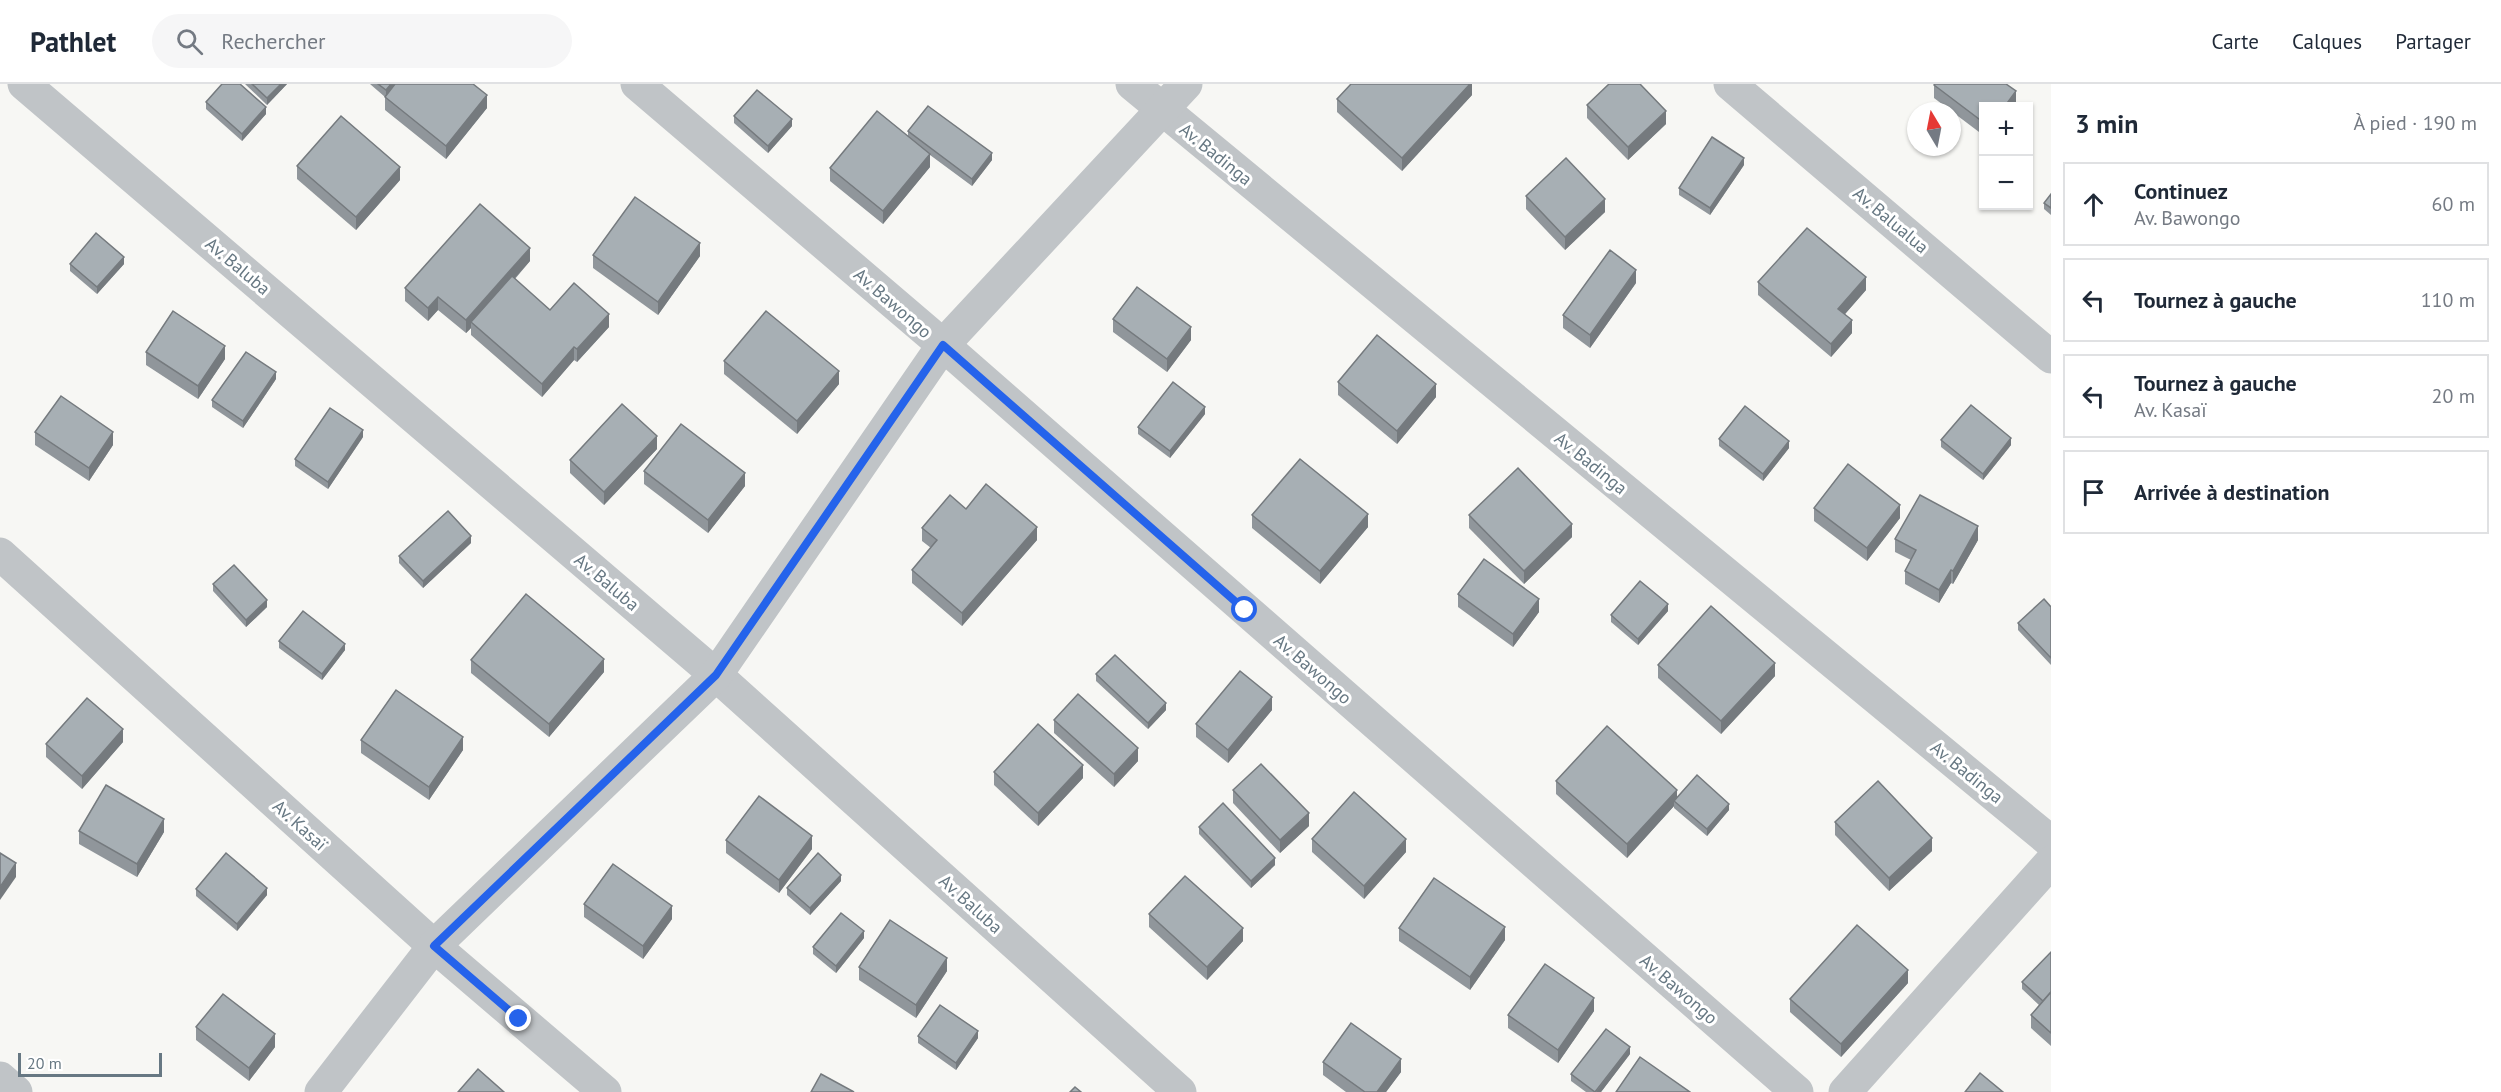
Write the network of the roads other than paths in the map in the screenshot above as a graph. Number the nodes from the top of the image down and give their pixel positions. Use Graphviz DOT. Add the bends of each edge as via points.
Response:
graph roads {
  1 [pos="24,84"];
  2 [pos="637,84"];
  3 [pos="1132,84"];
  4 [pos="1186,84"];
  5 [pos="1730,84"];
  6 [pos="1162,110"];
  7 [pos="943,345"];
  8 [pos="2051,357"];
  9 [pos="0,554"];
  10 [pos="716,675"];
  11 [pos="2051,842"];
  12 [pos="2051,862"];
  13 [pos="434,946"];
  14 [pos="0,1078"];
  15 [pos="16,1092"];
  16 [pos="321,1092"];
  17 [pos="605,1092"];
  18 [pos="1180,1092"];
  19 [pos="1797,1092"];
  20 [pos="1845,1092"];
  1 -- 10 [label="street, Av. Baluba"];
  2 -- 7 [label="street, Av. Bawongo"];
  3 -- 6 [label="street, Av. Badinga"];
  4 -- 6 [label="street"];
  5 -- 8 [label="street, Av. Balualua"];
  6 -- 7 [label="street"];
  6 -- 11 [label="street, Av. Badinga"];
  7 -- 10 [label="street"];
  7 -- 19 [label="street, Av. Bawongo"];
  9 -- 13 [label="street, Av. Kasaï"];
  10 -- 13 [label="street"];
  10 -- 18 [label="street, Av. Baluba"];
  12 -- 20 [label="street"];
  13 -- 16 [label="street"];
  13 -- 17 [label="street, Av. Kasaï"];
  14 -- 15 [label="street"];
}
